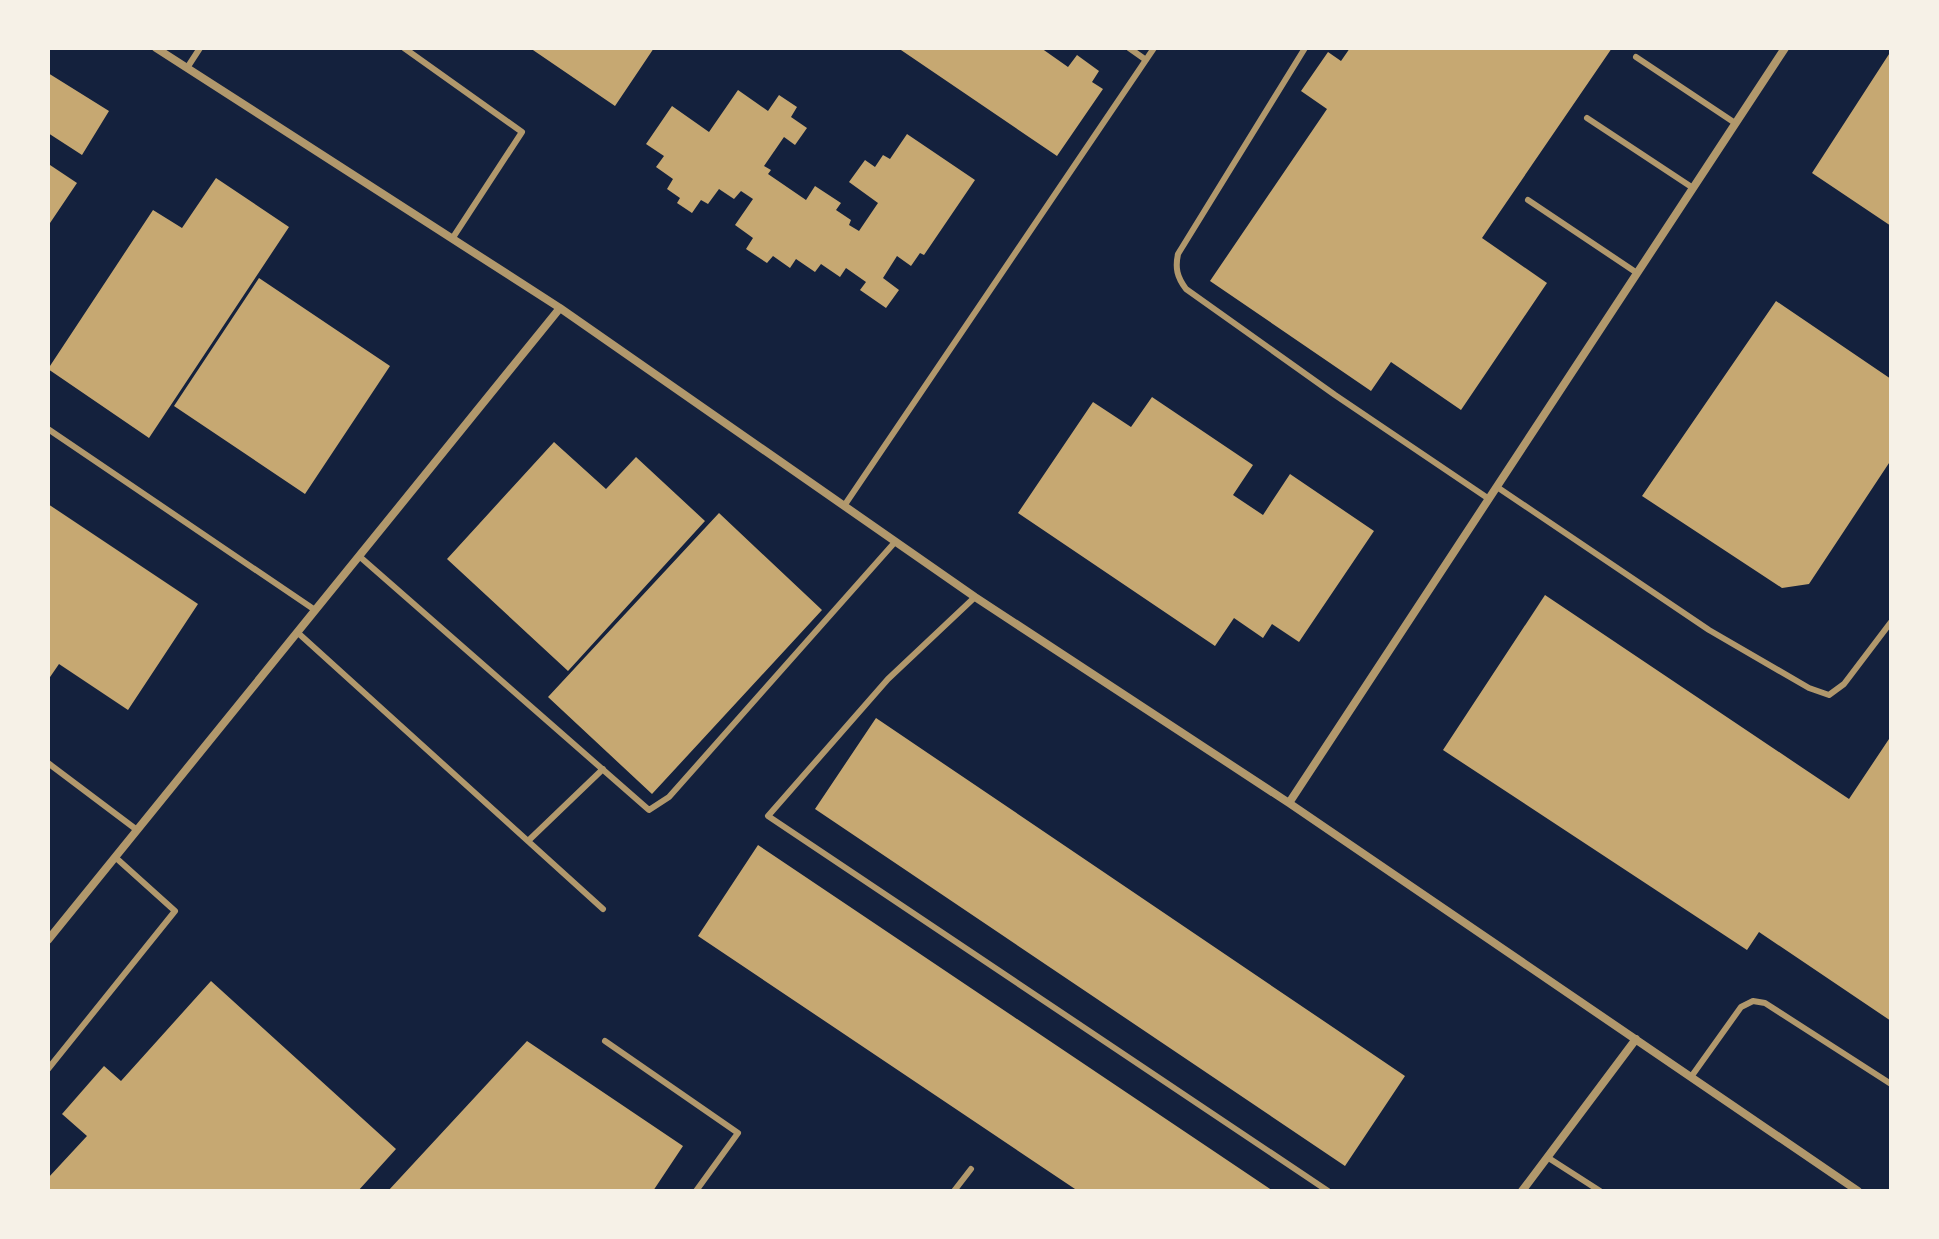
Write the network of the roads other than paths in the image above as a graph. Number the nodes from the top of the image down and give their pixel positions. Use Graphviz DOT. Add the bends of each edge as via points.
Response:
graph roads {
  1 [pos="156,48"];
  2 [pos="200,48"];
  3 [pos="404,48"];
  4 [pos="1129,48"];
  5 [pos="1154,48"];
  6 [pos="1305,48"];
  7 [pos="1785,48"];
  8 [pos="1636,57"];
  9 [pos="1146,60"];
  10 [pos="187,68"];
  11 [pos="1587,118"];
  12 [pos="1735,123"];
  13 [pos="1693,188"];
  14 [pos="1528,200"];
  15 [pos="452,239"];
  16 [pos="1637,273"];
  17 [pos="560,308"];
  18 [pos="48,429"];
  19 [pos="1497,487"];
  20 [pos="1489,499"];
  21 [pos="844,506"];
  22 [pos="895,542"];
  23 [pos="359,556"];
  24 [pos="975,597"];
  25 [pos="315,610"];
  26 [pos="1891,622"];
  27 [pos="297,632"];
  28 [pos="48,763"];
  29 [pos="603,769"];
  30 [pos="1289,803"];
  31 [pos="137,830"];
  32 [pos="528,841"];
  33 [pos="115,857"];
  34 [pos="603,909"];
  35 [pos="48,940"];
  36 [pos="1636,1039"];
  37 [pos="605,1041"];
  38 [pos="48,1069"];
  39 [pos="1691,1077"];
  40 [pos="1891,1084"];
  41 [pos="1547,1157"];
  42 [pos="971,1169"];
  43 [pos="696,1191"];
  44 [pos="954,1191"];
  45 [pos="1328,1191"];
  46 [pos="1522,1191"];
  47 [pos="1600,1191"];
  48 [pos="1858,1191"];
  1 -- 10 [label="street"];
  2 -- 10 [label="lane"];
  3 -- 15 [label="lane" via="522,132"];
  4 -- 9 [label="lane"];
  5 -- 9 [label="lane"];
  6 -- 20 [label="lane" via="1178,254 1178,278 1186,289 1335,395"];
  7 -- 12 [label="street"];
  8 -- 12 [label="lane"];
  9 -- 21 [label="lane"];
  10 -- 15 [label="street"];
  11 -- 13 [label="lane"];
  12 -- 13 [label="street"];
  13 -- 16 [label="street"];
  14 -- 16 [label="lane"];
  15 -- 17 [label="street"];
  16 -- 19 [label="street"];
  17 -- 21 [label="street"];
  17 -- 23 [label="street"];
  18 -- 25 [label="lane"];
  19 -- 20 [label="street"];
  19 -- 26 [label="lane" via="1709,630 1829,695 1844,684"];
  20 -- 30 [label="street"];
  21 -- 22 [label="street"];
  22 -- 24 [label="street"];
  22 -- 29 [label="lane" via="669,797 649,810"];
  23 -- 25 [label="street"];
  23 -- 29 [label="lane"];
  24 -- 30 [label="street"];
  24 -- 45 [label="lane" via="888,679 768,816"];
  25 -- 27 [label="street"];
  27 -- 31 [label="street"];
  27 -- 32 [label="lane"];
  28 -- 31 [label="lane"];
  29 -- 32 [label="lane"];
  30 -- 36 [label="street"];
  31 -- 33 [label="street"];
  32 -- 34 [label="lane"];
  33 -- 35 [label="street"];
  33 -- 38 [label="lane" via="175,911"];
  36 -- 39 [label="street"];
  36 -- 41 [label="street"];
  37 -- 43 [label="lane" via="738,1133"];
  39 -- 40 [label="lane" via="1741,1007 1753,1001 1765,1003"];
  39 -- 48 [label="street"];
  41 -- 46 [label="street"];
  41 -- 47 [label="lane"];
  42 -- 44 [label="lane"];
}
